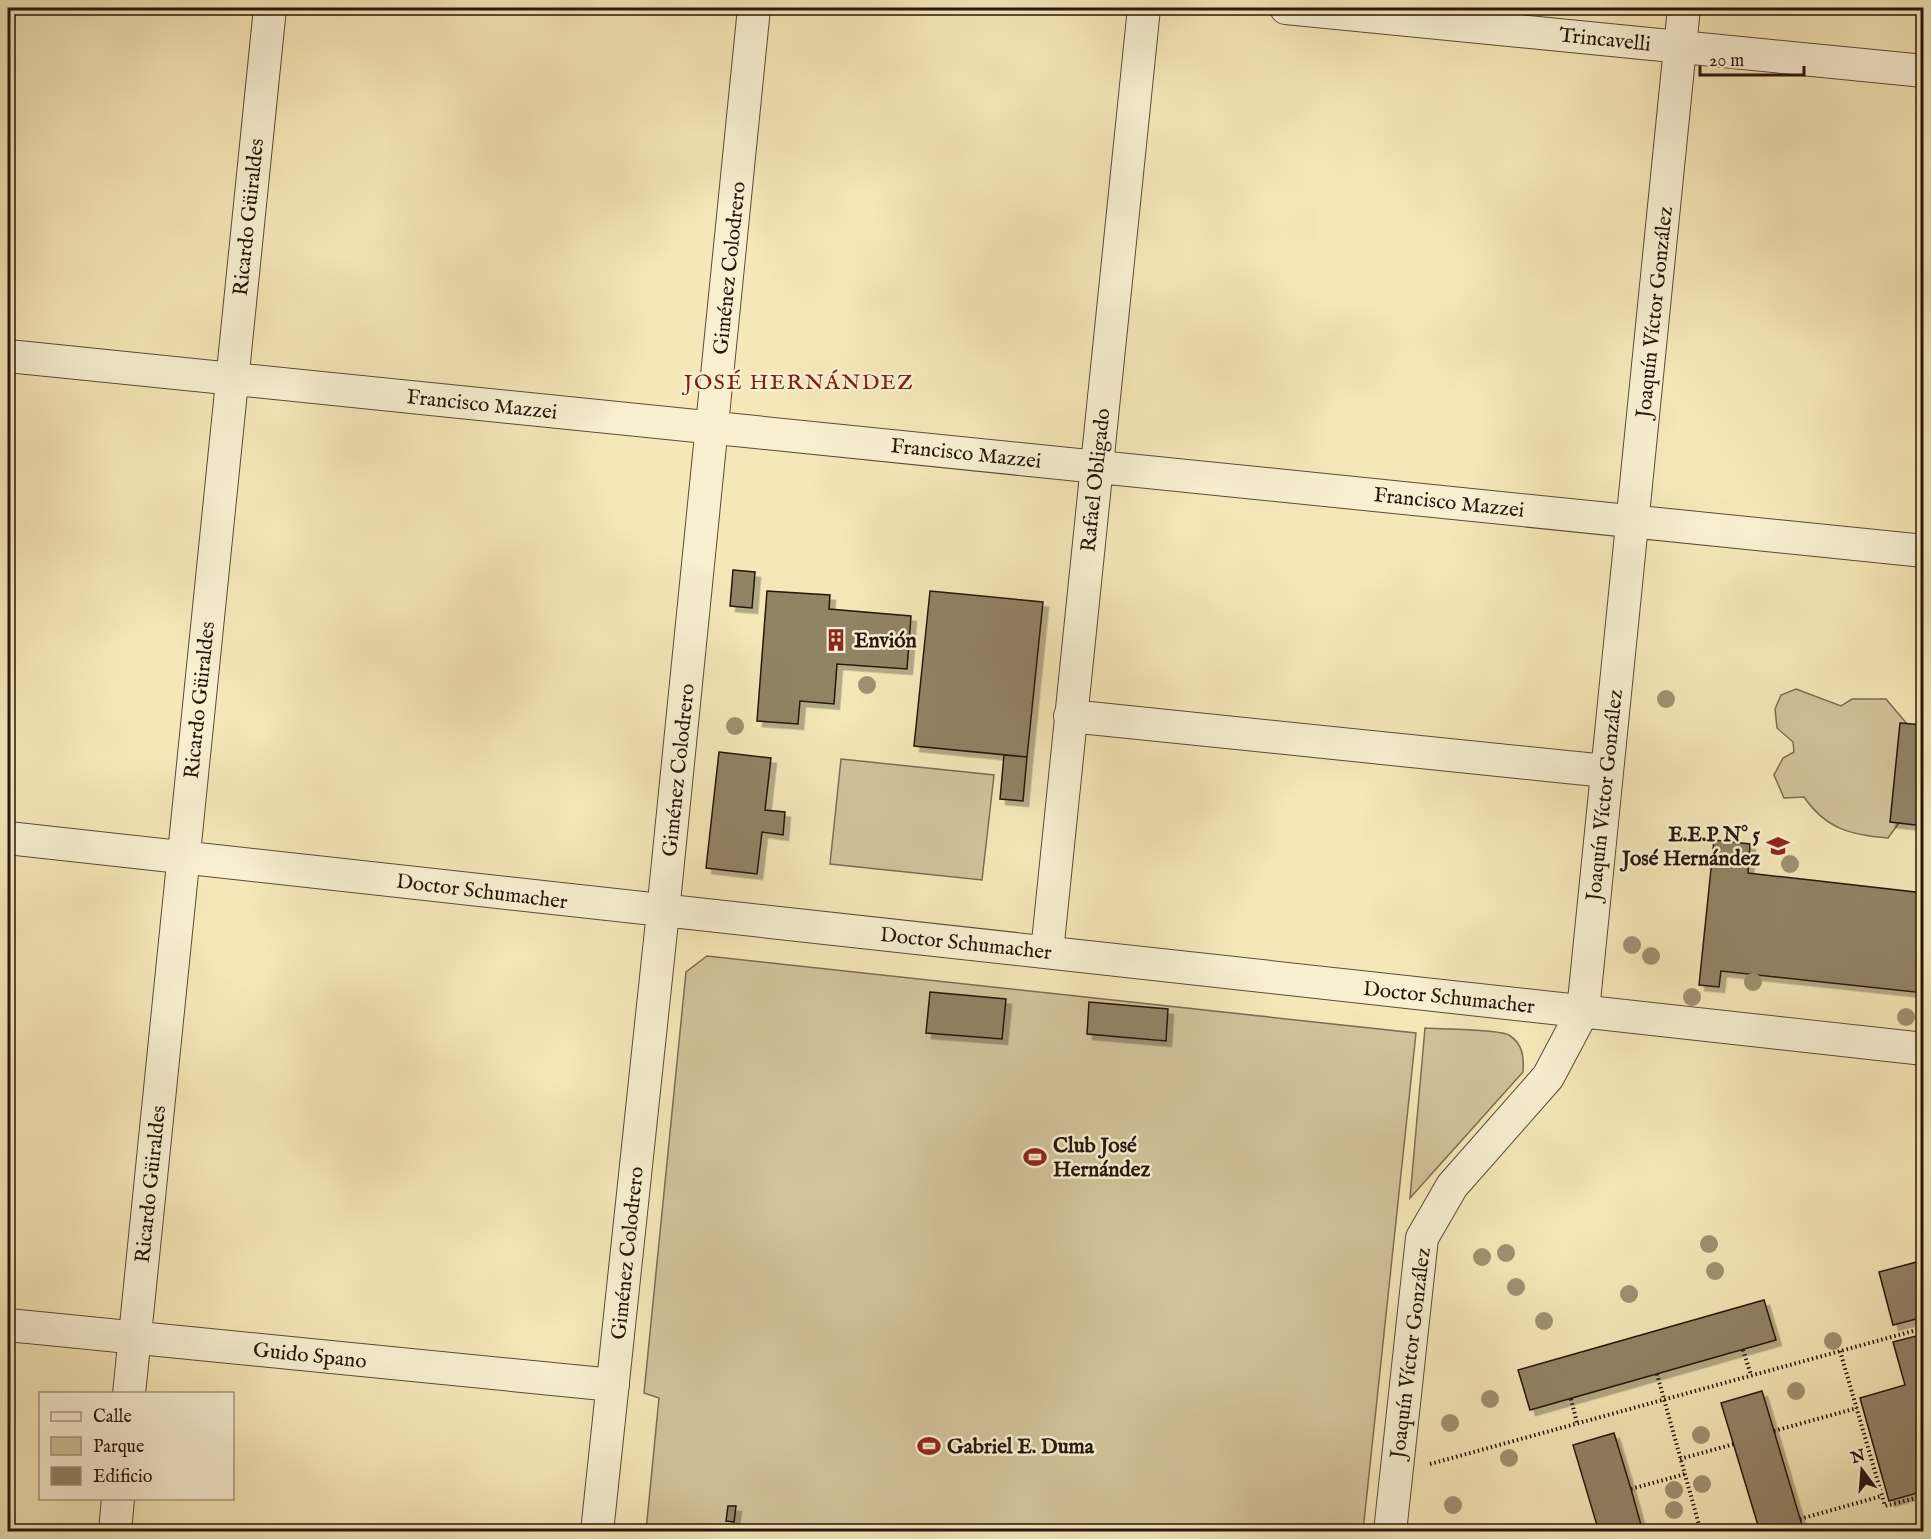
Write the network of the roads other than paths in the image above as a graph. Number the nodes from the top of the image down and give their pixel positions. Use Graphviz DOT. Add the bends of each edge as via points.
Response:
graph roads {
  1 [pos="270,8"];
  2 [pos="754,8"];
  3 [pos="1144,8"];
  4 [pos="1286,8"];
  5 [pos="1684,8"];
  6 [pos="1680,47"];
  7 [pos="1923,71"];
  8 [pos="8,356"];
  9 [pos="231,378"];
  10 [pos="713,428"];
  11 [pos="1097,466"];
  12 [pos="1633,521"];
  13 [pos="1923,551"];
  14 [pos="1070,716"];
  15 [pos="1606,771"];
  16 [pos="8,838"];
  17 [pos="183,857"];
  18 [pos="663,912"];
  19 [pos="1047,952"];
  20 [pos="1583,1011"];
  21 [pos="1923,1049"];
  22 [pos="8,1325"];
  23 [pos="134,1338"];
  24 [pos="613,1385"];
  25 [pos="129,1392"];
  26 [pos="118,1500"];
  27 [pos="115,1532"];
  28 [pos="597,1532"];
  29 [pos="1390,1532"];
  1 -- 9 [label="street, Ricardo Güiraldes"];
  2 -- 10 [label="street, Giménez Colodrero"];
  3 -- 11 [label="street, Rafael Obligado"];
  4 -- 6 [label="street, Trincavelli"];
  5 -- 6 [label="street, Joaquín Víctor González"];
  6 -- 7 [label="street, Trincavelli"];
  6 -- 12 [label="street, Joaquín Víctor González"];
  8 -- 9 [label="street, Francisco Mazzei"];
  9 -- 10 [label="street, Francisco Mazzei"];
  9 -- 17 [label="street, Ricardo Güiraldes"];
  10 -- 11 [label="street, Francisco Mazzei"];
  10 -- 18 [label="street, Giménez Colodrero"];
  11 -- 12 [label="street, Francisco Mazzei"];
  11 -- 14 [label="street, Rafael Obligado"];
  12 -- 13 [label="street, Francisco Mazzei"];
  12 -- 15 [label="street, Joaquín Víctor González"];
  14 -- 15 [label="street"];
  14 -- 19 [label="street, Rafael Obligado"];
  15 -- 20 [label="street, Joaquín Víctor González"];
  16 -- 17 [label="street, Doctor Schumacher"];
  17 -- 18 [label="street, Doctor Schumacher"];
  17 -- 23 [label="street, Ricardo Güiraldes"];
  18 -- 19 [label="street, Doctor Schumacher"];
  18 -- 24 [label="street, Giménez Colodrero"];
  19 -- 20 [label="street, Doctor Schumacher"];
  20 -- 21 [label="street, Doctor Schumacher"];
  20 -- 29 [label="street, Joaquín Víctor González" via="1548,1077 1452,1186 1422,1238"];
  22 -- 23 [label="street, Guido Spano"];
  23 -- 24 [label="street, Guido Spano"];
  23 -- 25 [label="street, Ricardo Güiraldes"];
  24 -- 28 [label="street, Giménez Colodrero"];
  26 -- 27 [label="street"];
}
